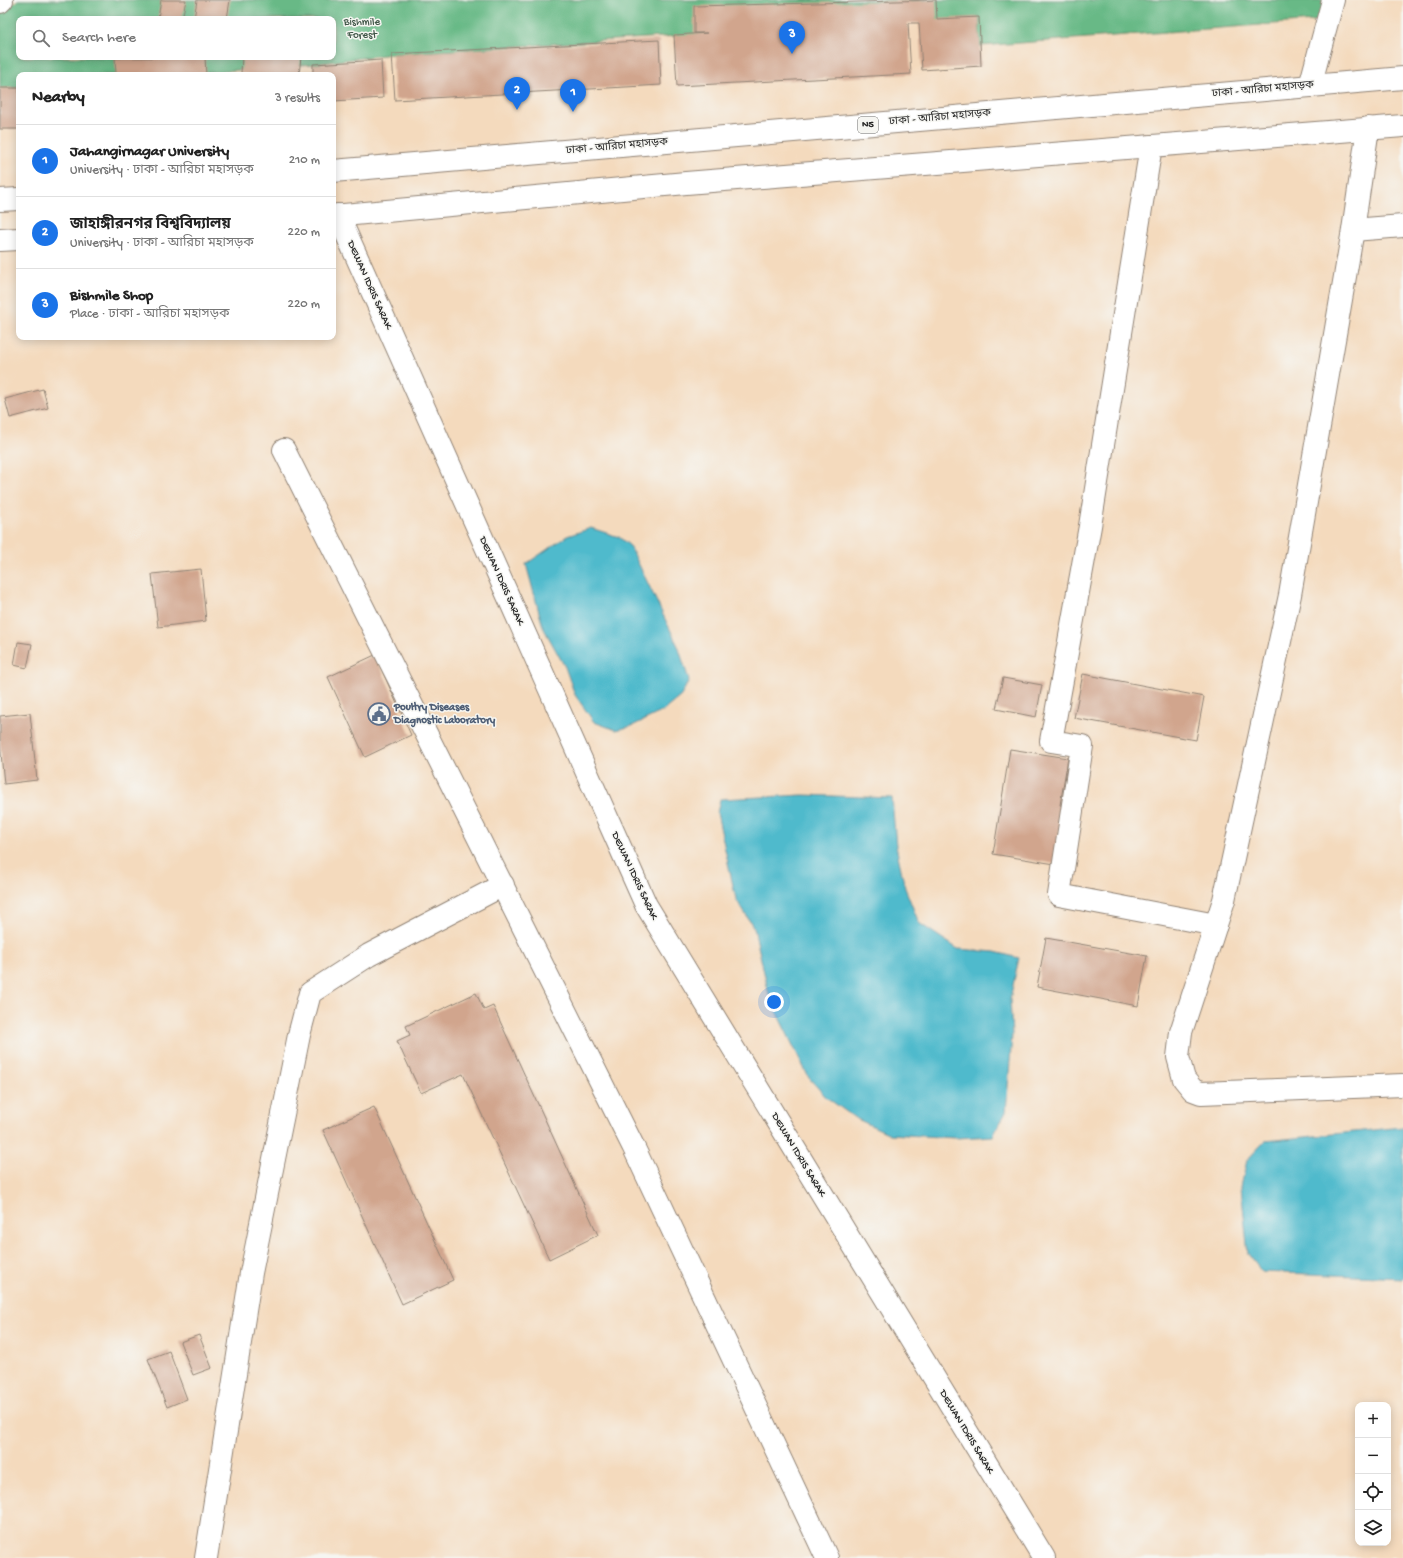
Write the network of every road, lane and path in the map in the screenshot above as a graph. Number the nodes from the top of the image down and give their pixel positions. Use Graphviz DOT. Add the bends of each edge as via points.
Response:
graph roads {
  1 [pos="1333,0"];
  2 [pos="1403,78"];
  3 [pos="1310,86"];
  4 [pos="1403,126"];
  5 [pos="1368,128"];
  6 [pos="1151,146"];
  7 [pos="336,171"];
  8 [pos="16,198"];
  9 [pos="0,200"];
  10 [pos="336,215"];
  11 [pos="1403,226"];
  12 [pos="1353,230"];
  13 [pos="16,239"];
  14 [pos="0,240"];
  15 [pos="284,450"];
  16 [pos="504,886"];
  17 [pos="1216,925"];
  18 [pos="1403,1085"];
  19 [pos="206,1558"];
  20 [pos="827,1558"];
  21 [pos="1044,1558"];
  1 -- 3 [label="main road"];
  2 -- 3 [label="main road, ঢাকা - আরিচা মহাসড়ক / N5"];
  3 -- 7 [label="main road, ঢাকা - আরিচা মহাসড়ক / N5"];
  4 -- 5 [label="main road"];
  5 -- 6 [label="main road"];
  5 -- 12 [label="main road"];
  6 -- 10 [label="main road"];
  6 -- 17 [label="main road" via="1090,526 1051,741 1082,746 1059,895"];
  8 -- 9 [label="main road"];
  10 -- 21 [label="main road, DEWAN IDRIS SARAK" via="646,905"];
  11 -- 12 [label="main road"];
  12 -- 17 [label="main road" via="1290,595 1224,900"];
  13 -- 14 [label="main road"];
  15 -- 16 [label="main road"];
  16 -- 19 [label="main road" via="369,955 310,993 299,1035 251,1273"];
  16 -- 20 [label="main road" via="633,1146"];
  17 -- 18 [label="main road" via="1181,1032 1178,1057 1184,1079 1193,1090 1201,1093"];
}
